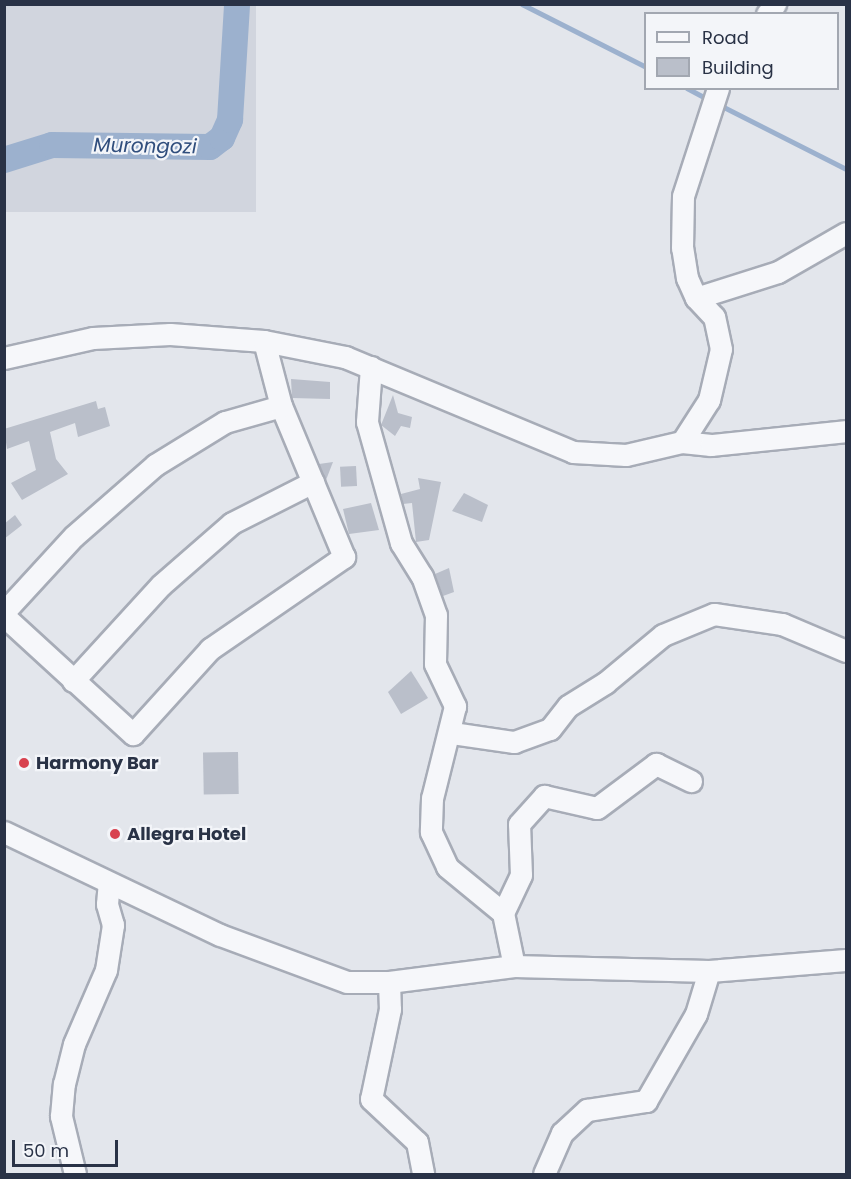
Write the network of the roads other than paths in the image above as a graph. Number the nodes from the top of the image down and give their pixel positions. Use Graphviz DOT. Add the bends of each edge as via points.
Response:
graph roads {
  1 [pos="717,90"];
  2 [pos="846,233"];
  3 [pos="696,298"];
  4 [pos="264,342"];
  5 [pos="4,358"];
  6 [pos="371,366"];
  7 [pos="281,406"];
  8 [pos="846,431"];
  9 [pos="682,442"];
  10 [pos="313,482"];
  11 [pos="4,614"];
  12 [pos="846,651"];
  13 [pos="73,681"];
  14 [pos="452,734"];
  15 [pos="691,781"];
  16 [pos="4,832"];
  17 [pos="109,883"];
  18 [pos="503,913"];
  19 [pos="846,960"];
  20 [pos="514,966"];
  21 [pos="709,971"];
  22 [pos="389,982"];
  23 [pos="75,1174"];
  24 [pos="423,1174"];
  25 [pos="544,1174"];
  1 -- 3 [label="street" via="683,196 682,248"];
  2 -- 3 [label="street" via="778,272"];
  3 -- 9 [label="street" via="714,317 721,349 709,400"];
  4 -- 5 [label="street" via="170,334 93,338"];
  4 -- 6 [label="street" via="316,349"];
  4 -- 7 [label="street"];
  6 -- 9 [label="street" via="573,452 626,455"];
  6 -- 14 [label="street" via="367,422 401,543 422,576 436,615 435,664 455,706"];
  7 -- 10 [label="street"];
  7 -- 11 [label="street" via="225,422 155,465 74,536"];
  8 -- 9 [label="street" via="711,445"];
  10 -- 13 [label="street" via="232,523 161,585"];
  10 -- 13 [label="street" via="344,557 210,649 133,734"];
  11 -- 13 [label="street"];
  12 -- 14 [label="street" via="782,624 714,614 663,635 605,683 568,706 550,729 514,742"];
  14 -- 18 [label="street" via="436,775 431,832 447,867"];
  15 -- 18 [label="street" via="656,764 597,808 544,796 519,824 522,875"];
  16 -- 17 [label="street"];
  17 -- 22 [label="street" via="319,975"];
  17 -- 23 [label="street" via="107,904 113,925 106,969 81,1025 63,1084 61,1116"];
  18 -- 20 [label="street"];
  19 -- 21 [label="street"];
  20 -- 21 [label="street"];
  20 -- 22 [label="street"];
  21 -- 25 [label="street" via="696,1014 646,1101 587,1110 562,1133"];
  22 -- 24 [label="street" via="390,1009 371,1098 417,1142"];
}
